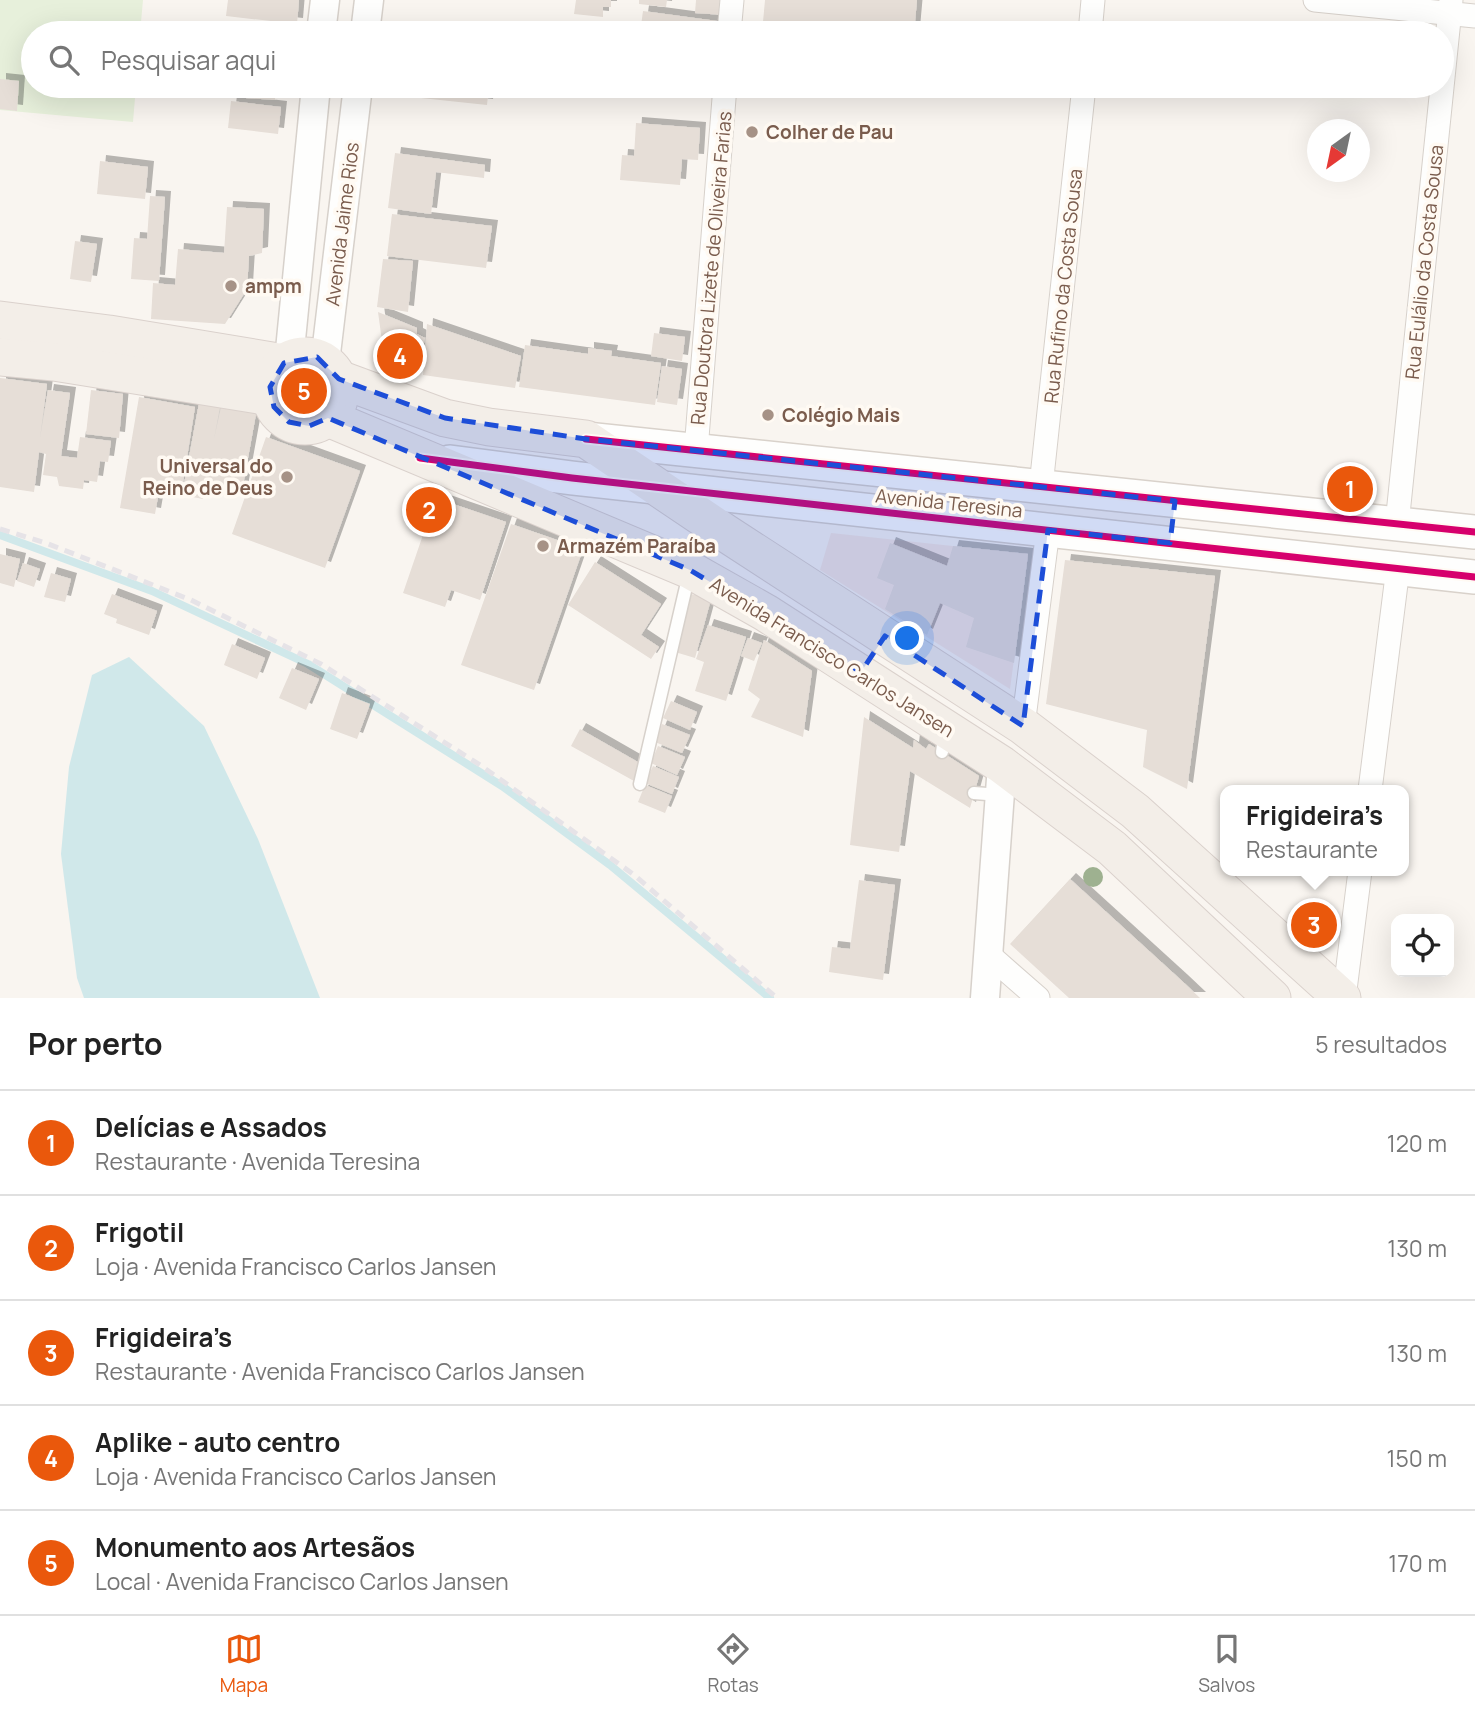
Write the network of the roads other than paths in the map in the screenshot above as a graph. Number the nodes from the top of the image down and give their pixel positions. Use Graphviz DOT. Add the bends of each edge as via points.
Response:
graph roads {
  1 [pos="325,0"];
  2 [pos="369,0"];
  3 [pos="732,0"];
  4 [pos="1093,0"];
  5 [pos="1315,0"];
  6 [pos="1451,7"];
  7 [pos="1475,16"];
  8 [pos="322,21"];
  9 [pos="366,21"];
  10 [pos="730,21"];
  11 [pos="1091,21"];
  12 [pos="315,98"];
  13 [pos="357,98"];
  14 [pos="724,98"];
  15 [pos="1083,98"];
  16 [pos="1441,98"];
  17 [pos="0,320"];
  18 [pos="0,357"];
  19 [pos="286,361"];
  20 [pos="332,370"];
  21 [pos="271,397"];
  22 [pos="328,418"];
  23 [pos="586,439"];
  24 [pos="696,450"];
  25 [pos="420,457"];
  26 [pos="1041,486"];
  27 [pos="659,488"];
  28 [pos="1175,500"];
  29 [pos="1397,524"];
  30 [pos="1048,530"];
  31 [pos="1475,532"];
  32 [pos="1170,543"];
  33 [pos="1398,568"];
  34 [pos="690,570"];
  35 [pos="1475,577"];
  36 [pos="885,636"];
  37 [pos="861,672"];
  38 [pos="1023,726"];
  39 [pos="640,783"];
  40 [pos="992,784"];
  41 [pos="1371,785"];
  42 [pos="1359,876"];
  43 [pos="989,955"];
  44 [pos="985,998"];
  45 [pos="1038,998"];
  46 [pos="1272,998"];
  47 [pos="1343,998"];
  1 -- 8 [label="street"];
  2 -- 9 [label="street"];
  3 -- 10 [label="street"];
  4 -- 11 [label="street"];
  5 -- 6 [label="street"];
  6 -- 7 [label="street"];
  12 -- 19 [label="street, Avenida Jaime Rios"];
  13 -- 20 [label="street, Avenida Jaime Rios"];
  14 -- 24 [label="street, Rua Doutora Lizete de Oliveira Farias"];
  15 -- 26 [label="street, Rua Rufino da Costa Sousa"];
  16 -- 29 [label="street, Rua Eulálio da Costa Sousa"];
  17 -- 19 [label="main road"];
  18 -- 21 [label="main road"];
  19 -- 20 [label="main road" via="307,356"];
  19 -- 21 [label="main road" via="272,378"];
  20 -- 22 [label="main road" via="340,400"];
  20 -- 23 [label="main road" via="445,418"];
  21 -- 22 [label="main road" via="280,415 299,426"];
  22 -- 25 [label="main road, Avenida Francisco Carlos Jansen"];
  23 -- 24 [label="main road, Avenida Teresina"];
  23 -- 27 [label="main road"];
  24 -- 26 [label="main road, Avenida Teresina"];
  25 -- 27 [label="main road, Avenida Teresina"];
  25 -- 34 [label="main road, Avenida Francisco Carlos Jansen"];
  26 -- 28 [label="main road, Avenida Teresina"];
  27 -- 30 [label="main road, Avenida Teresina"];
  27 -- 36 [label="main road"];
  28 -- 29 [label="main road, Avenida Teresina"];
  28 -- 32 [label="main road"];
  29 -- 31 [label="main road, Avenida Teresina"];
  30 -- 32 [label="main road, Avenida Teresina"];
  30 -- 38 [label="street"];
  32 -- 33 [label="main road, Avenida Teresina"];
  33 -- 35 [label="main road, Avenida Teresina"];
  33 -- 41 [label="street"];
  34 -- 37 [label="main road, Avenida Francisco Carlos Jansen"];
  34 -- 39 [label="lane"];
  36 -- 37 [label="main road"];
  36 -- 38 [label="main road"];
  37 -- 40 [label="main road, Avenida Francisco Carlos Jansen"];
  38 -- 47 [label="main road" via="1135,811"];
  40 -- 43 [label="street"];
  40 -- 46 [label="main road, Avenida Francisco Carlos Jansen" via="1112,848"];
  42 -- 47 [label="street"];
  43 -- 44 [label="street"];
  43 -- 45 [label="street"];
}
